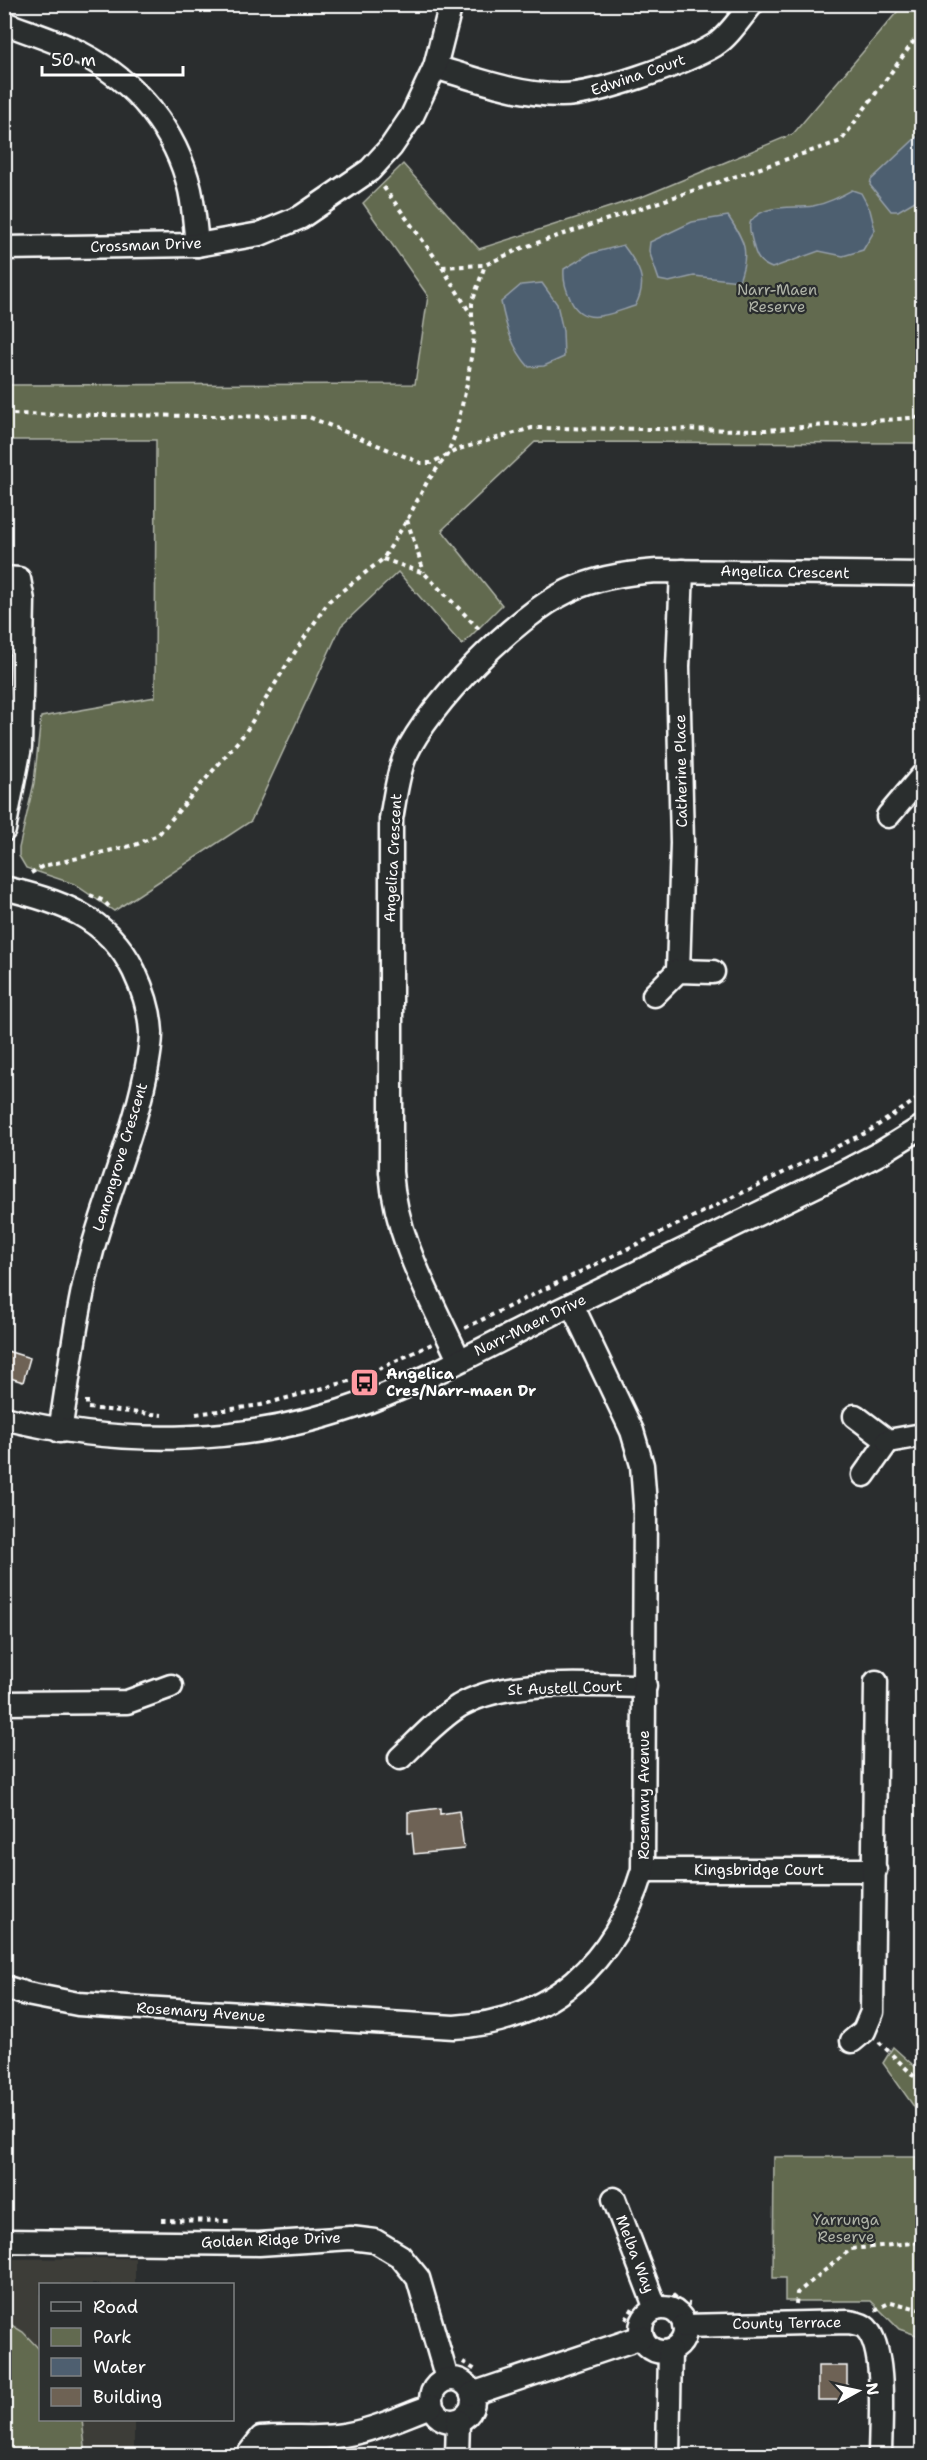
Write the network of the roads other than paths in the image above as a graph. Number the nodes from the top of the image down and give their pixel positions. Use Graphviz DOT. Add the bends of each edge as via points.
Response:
graph roads {
  1 [pos="451,4"];
  2 [pos="752,4"];
  3 [pos="4,23"];
  4 [pos="435,67"];
  5 [pos="197,245"];
  6 [pos="4,248"];
  7 [pos="682,571"];
  8 [pos="922,574"];
  9 [pos="4,578"];
  10 [pos="920,787"];
  11 [pos="888,816"];
  12 [pos="4,830"];
  13 [pos="4,888"];
  14 [pos="678,971"];
  15 [pos="713,972"];
  16 [pos="654,995"];
  17 [pos="922,1127"];
  18 [pos="572,1305"];
  19 [pos="459,1360"];
  20 [pos="855,1416"];
  21 [pos="4,1418"];
  22 [pos="60,1431"];
  23 [pos="922,1435"];
  24 [pos="888,1441"];
  25 [pos="864,1475"];
  26 [pos="876,1682"];
  27 [pos="171,1686"];
  28 [pos="645,1686"];
  29 [pos="4,1703"];
  30 [pos="400,1758"];
  31 [pos="643,1869"];
  32 [pos="875,1870"];
  33 [pos="4,1987"];
  34 [pos="858,2036"];
  35 [pos="614,2199"];
  36 [pos="4,2241"];
  37 [pos="656,2309"];
  38 [pos="684,2326"];
  39 [pos="642,2337"];
  40 [pos="670,2351"];
  41 [pos="447,2379"];
  42 [pos="472,2394"];
  43 [pos="431,2406"];
  44 [pos="458,2421"];
  45 [pos="247,2456"];
  46 [pos="457,2456"];
  47 [pos="668,2456"];
  48 [pos="880,2456"];
  1 -- 4 [label="street, Crossman Drive"];
  2 -- 4 [label="street, Edwina Court" via="717,44 687,59 585,94 535,93"];
  3 -- 5 [label="street" via="80,53 108,68 136,91 160,120 180,156 191,191"];
  4 -- 5 [label="street, Crossman Drive" via="412,116 370,170 301,217 281,226 260,234"];
  5 -- 6 [label="street, Crossman Drive"];
  7 -- 8 [label="street, Angelica Crescent"];
  7 -- 14 [label="street, Catherine Place" via="678,667 682,843"];
  7 -- 19 [label="street, Angelica Crescent" via="631,573 592,581 534,612 451,689 421,725 397,784 390,898 392,1193 405,1242"];
  9 -- 12 [label="street" via="19,579 23,601 20,747"];
  10 -- 11 [label="street"];
  13 -- 22 [label="street, Lemongrove Crescent" via="55,901 106,933 135,974 150,1023 150,1048 140,1102 84,1283"];
  14 -- 15 [label="street"];
  14 -- 16 [label="street"];
  17 -- 18 [label="street, Narr-Maen Drive" via="872,1157"];
  18 -- 19 [label="street, Narr-Maen Drive"];
  18 -- 28 [label="street, Rosemary Avenue" via="632,1431 642,1465"];
  19 -- 22 [label="street, Narr-Maen Drive" via="370,1401 266,1429 167,1438"];
  20 -- 24 [label="street"];
  21 -- 22 [label="street, Narr-Maen Drive"];
  23 -- 24 [label="street"];
  24 -- 25 [label="street"];
  26 -- 32 [label="street"];
  27 -- 29 [label="street" via="127,1702"];
  28 -- 30 [label="street, St Austell Court" via="522,1687 483,1695 447,1714"];
  28 -- 31 [label="street, Rosemary Avenue"];
  31 -- 32 [label="street, Kingsbridge Court"];
  31 -- 33 [label="street, Rosemary Avenue" via="627,1916 583,1974 546,2003 492,2023 435,2027 78,2004"];
  32 -- 34 [label="street" via="872,2012"];
  35 -- 37 [label="street, Melba Way"];
  36 -- 41 [label="street, Golden Ridge Drive" via="375,2241 400,2256 418,2278"];
  37 -- 38 [label="street" via="671,2310"];
  37 -- 39 [label="street" via="642,2324"];
  38 -- 40 [label="street" via="681,2341"];
  38 -- 48 [label="street, County Terrace" via="849,2322 865,2326 875,2341 880,2377"];
  39 -- 40 [label="street" via="650,2348"];
  39 -- 42 [label="street"];
  40 -- 47 [label="street"];
  41 -- 42 [label="street" via="465,2384"];
  41 -- 43 [label="street" via="432,2392"];
  42 -- 44 [label="street" via="469,2413"];
  43 -- 44 [label="street" via="438,2417"];
  43 -- 45 [label="street" via="335,2437 261,2438"];
  44 -- 46 [label="street"];
}
